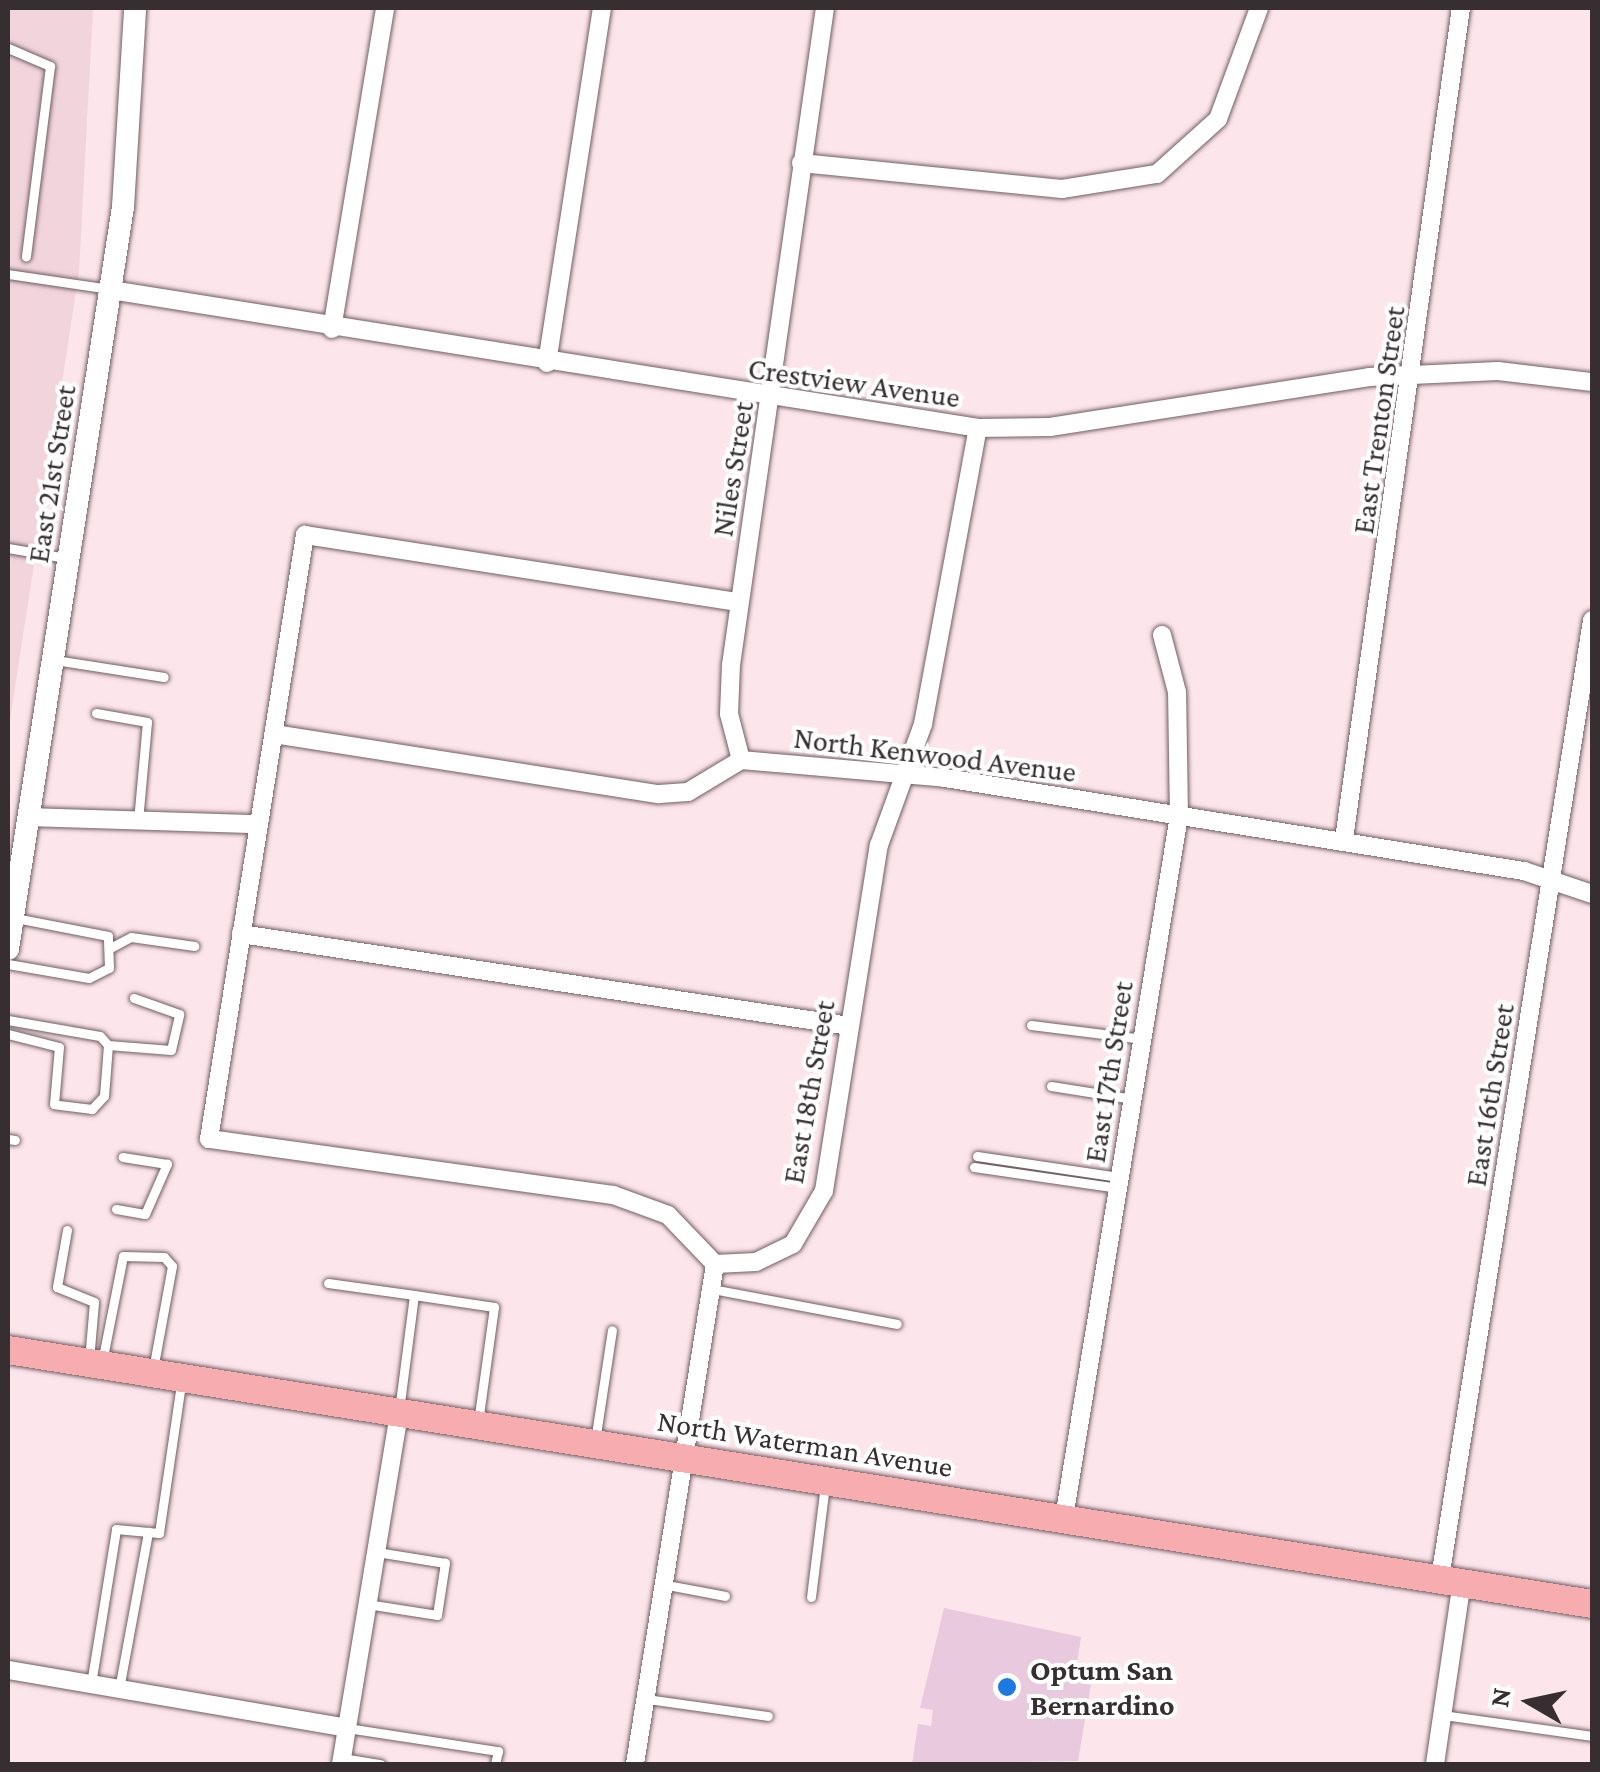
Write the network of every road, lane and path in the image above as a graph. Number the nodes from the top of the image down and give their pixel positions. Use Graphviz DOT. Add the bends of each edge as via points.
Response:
graph roads {
  1 [pos="135,8"];
  2 [pos="385,8"];
  3 [pos="602,8"];
  4 [pos="825,8"];
  5 [pos="1260,8"];
  6 [pos="1461,8"];
  7 [pos="8,49"];
  8 [pos="801,164"];
  9 [pos="26,256"];
  10 [pos="8,274"];
  11 [pos="111,290"];
  12 [pos="332,329"];
  13 [pos="547,363"];
  14 [pos="1414,377"];
  15 [pos="1592,382"];
  16 [pos="772,400"];
  17 [pos="978,428"];
  18 [pos="8,548"];
  19 [pos="69,558"];
  20 [pos="739,602"];
  21 [pos="1592,620"];
  22 [pos="1162,636"];
  23 [pos="52,660"];
  24 [pos="164,677"];
  25 [pos="96,713"];
  26 [pos="274,734"];
  27 [pos="741,760"];
  28 [pos="900,772"];
  29 [pos="1179,816"];
  30 [pos="28,817"];
  31 [pos="138,820"];
  32 [pos="257,824"];
  33 [pos="1344,839"];
  34 [pos="1552,888"];
  35 [pos="1592,894"];
  36 [pos="12,917"];
  37 [pos="241,934"];
  38 [pos="194,946"];
  39 [pos="112,947"];
  40 [pos="8,948"];
  41 [pos="8,964"];
  42 [pos="134,998"];
  43 [pos="8,1020"];
  44 [pos="1031,1024"];
  45 [pos="849,1026"];
  46 [pos="8,1034"];
  47 [pos="1143,1039"];
  48 [pos="108,1045"];
  49 [pos="1051,1086"];
  50 [pos="1132,1099"];
  51 [pos="123,1157"];
  52 [pos="976,1162"];
  53 [pos="1119,1183"];
  54 [pos="116,1210"];
  55 [pos="66,1230"];
  56 [pos="715,1264"];
  57 [pos="328,1283"];
  58 [pos="712,1289"];
  59 [pos="414,1295"];
  60 [pos="897,1324"];
  61 [pos="612,1330"];
  62 [pos="8,1350"];
  63 [pos="95,1364"];
  64 [pos="152,1373"];
  65 [pos="181,1378"];
  66 [pos="399,1412"];
  67 [pos="478,1425"];
  68 [pos="594,1444"];
  69 [pos="689,1458"];
  70 [pos="826,1480"];
  71 [pos="1064,1518"];
  72 [pos="148,1532"];
  73 [pos="375,1552"];
  74 [pos="1451,1580"];
  75 [pos="667,1585"];
  76 [pos="725,1596"];
  77 [pos="811,1597"];
  78 [pos="367,1604"];
  79 [pos="1592,1604"];
  80 [pos="8,1670"];
  81 [pos="91,1684"];
  82 [pos="120,1690"];
  83 [pos="647,1699"];
  84 [pos="1442,1715"];
  85 [pos="768,1716"];
  86 [pos="346,1728"];
  87 [pos="1592,1736"];
  88 [pos="341,1761"];
  89 [pos="382,1764"];
  90 [pos="496,1764"];
  91 [pos="635,1764"];
  92 [pos="1435,1764"];
  1 -- 11 [label="street, East 21st Street"];
  2 -- 12 [label="street"];
  3 -- 13 [label="street"];
  4 -- 8 [label="street, Niles Street"];
  5 -- 8 [label="street" via="1218,119 1157,174 1062,189"];
  6 -- 14 [label="street, East Trenton Street"];
  7 -- 9 [label="lane" via="50,66"];
  8 -- 16 [label="street, Niles Street"];
  10 -- 11 [label="lane"];
  11 -- 12 [label="street, Crestview Avenue"];
  11 -- 19 [label="street, East 21st Street"];
  12 -- 13 [label="street, Crestview Avenue"];
  13 -- 16 [label="street, Crestview Avenue"];
  14 -- 15 [label="street, Crestview Avenue" via="1498,371"];
  14 -- 17 [label="street, Crestview Avenue" via="1050,427"];
  14 -- 33 [label="street, East Trenton Street"];
  16 -- 17 [label="street, Crestview Avenue"];
  16 -- 20 [label="street, Niles Street"];
  17 -- 28 [label="street, East 18th Street" via="935,674"];
  18 -- 19 [label="lane"];
  19 -- 23 [label="street, East 21st Street"];
  20 -- 26 [label="street" via="305,535"];
  20 -- 27 [label="street, Niles Street" via="729,714"];
  21 -- 34 [label="street, East 16th Street"];
  22 -- 29 [label="street, East 17th Street" via="1176,692"];
  23 -- 24 [label="lane"];
  23 -- 30 [label="street, East 21st Street"];
  25 -- 31 [label="lane" via="147,722"];
  26 -- 27 [label="street" via="659,794 688,792"];
  26 -- 32 [label="street"];
  27 -- 28 [label="street, North Kenwood Avenue"];
  28 -- 29 [label="street, North Kenwood Avenue"];
  28 -- 45 [label="street, East 18th Street"];
  29 -- 33 [label="street, North Kenwood Avenue"];
  29 -- 47 [label="street, East 17th Street"];
  30 -- 31 [label="street"];
  30 -- 36 [label="street, East 21st Street"];
  31 -- 32 [label="street"];
  32 -- 37 [label="street"];
  33 -- 34 [label="street, North Kenwood Avenue" via="1524,871"];
  34 -- 35 [label="street, North Kenwood Avenue"];
  34 -- 74 [label="street, East 16th Street"];
  36 -- 39 [label="lane" via="96,932"];
  36 -- 40 [label="street, East 21st Street"];
  37 -- 45 [label="street"];
  37 -- 56 [label="street" via="209,1139 613,1196 668,1215"];
  38 -- 39 [label="lane" via="130,936"];
  39 -- 41 [label="lane" via="109,968 89,978"];
  42 -- 48 [label="lane" via="179,1014 171,1050"];
  43 -- 48 [label="lane"];
  44 -- 47 [label="lane"];
  45 -- 56 [label="street, East 18th Street" via="824,1190 792,1244 756,1262"];
  46 -- 48 [label="lane" via="52,1040 54,1104 92,1109 104,1096"];
  47 -- 50 [label="street, East 17th Street"];
  49 -- 50 [label="lane"];
  50 -- 53 [label="street, East 17th Street"];
  51 -- 54 [label="lane" via="167,1164 145,1214"];
  52 -- 53 [label="lane"];
  53 -- 71 [label="street, East 17th Street"];
  55 -- 63 [label="lane" via="56,1288 94,1302"];
  56 -- 58 [label="street"];
  57 -- 59 [label="lane"];
  58 -- 60 [label="lane"];
  58 -- 69 [label="street"];
  59 -- 66 [label="lane"];
  59 -- 67 [label="lane" via="494,1307"];
  61 -- 68 [label="lane"];
  62 -- 63 [label="main road, North Waterman Avenue"];
  63 -- 64 [label="main road, North Waterman Avenue"];
  63 -- 64 [label="lane" via="123,1256 164,1257 172,1266"];
  64 -- 65 [label="main road, North Waterman Avenue"];
  65 -- 66 [label="main road, North Waterman Avenue"];
  65 -- 72 [label="lane" via="160,1533"];
  66 -- 67 [label="main road, North Waterman Avenue"];
  66 -- 73 [label="street"];
  67 -- 68 [label="main road, North Waterman Avenue"];
  68 -- 69 [label="main road, North Waterman Avenue"];
  69 -- 70 [label="main road, North Waterman Avenue"];
  69 -- 75 [label="street"];
  70 -- 71 [label="main road, North Waterman Avenue"];
  70 -- 77 [label="lane"];
  71 -- 74 [label="main road, North Waterman Avenue"];
  72 -- 81 [label="lane" via="116,1529"];
  72 -- 82 [label="lane"];
  73 -- 78 [label="street"];
  73 -- 78 [label="lane" via="445,1563 437,1615"];
  74 -- 79 [label="main road, North Waterman Avenue"];
  74 -- 84 [label="street, East 16th Street"];
  75 -- 76 [label="lane"];
  75 -- 83 [label="street"];
  78 -- 86 [label="street"];
  80 -- 81 [label="street"];
  81 -- 82 [label="street"];
  82 -- 86 [label="street"];
  83 -- 85 [label="lane"];
  83 -- 91 [label="street"];
  84 -- 87 [label="lane"];
  84 -- 92 [label="street, East 16th Street"];
  86 -- 88 [label="street"];
  86 -- 90 [label="lane" via="498,1752"];
  88 -- 89 [label="lane"];
}
